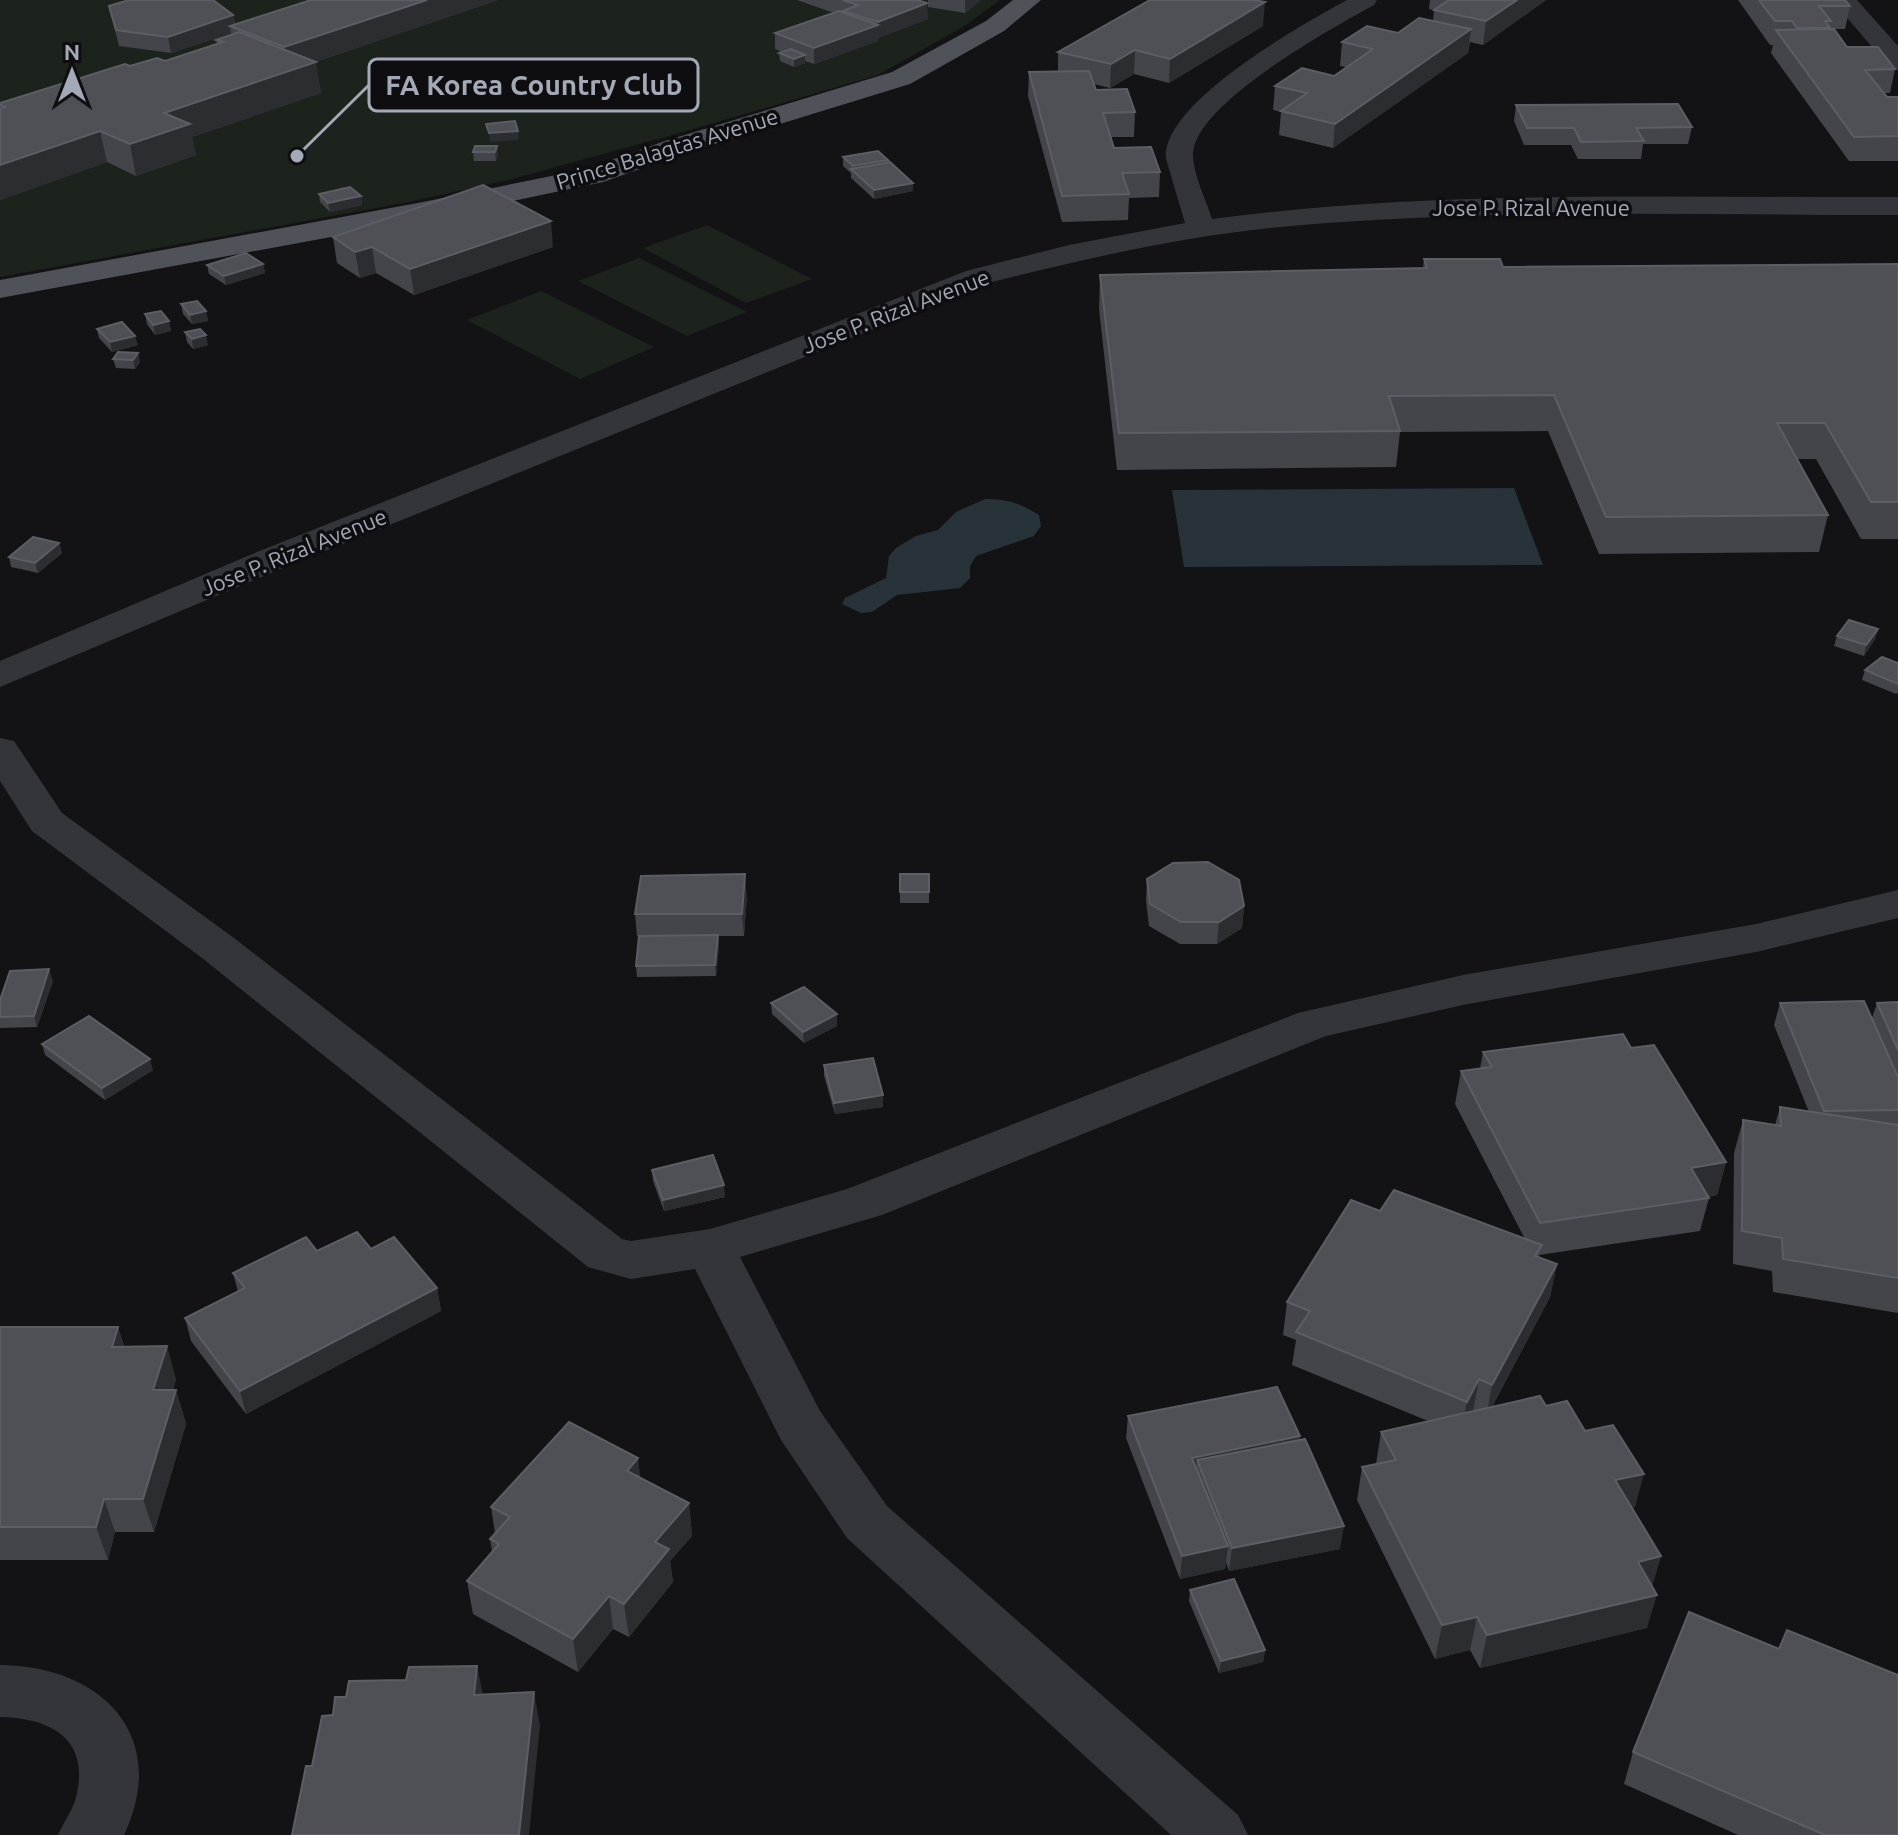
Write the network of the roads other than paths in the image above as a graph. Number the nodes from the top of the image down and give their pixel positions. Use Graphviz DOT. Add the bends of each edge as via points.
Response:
graph roads {
  1 [pos="1029,0"];
  2 [pos="1365,0"];
  3 [pos="1844,0"];
  4 [pos="1898,62"];
  5 [pos="1898,206"];
  6 [pos="1201,229"];
  7 [pos="0,289"];
  8 [pos="0,675"];
  9 [pos="0,750"];
  10 [pos="1898,904"];
  11 [pos="710,1248"];
  12 [pos="0,1691"];
  13 [pos="90,1835"];
  14 [pos="1216,1835"];
  1 -- 7 [label="main road, Prince Balagtas Avenue" via="995,26 901,78 593,176"];
  2 -- 6 [label="street" via="1217,94 1190,122 1179,151"];
  3 -- 4 [label="street"];
  5 -- 6 [label="street, Jose P. Rizal Avenue" via="1439,208 1291,217"];
  6 -- 8 [label="street, Jose P. Rizal Avenue" via="992,273 911,300"];
  9 -- 11 [label="street" via="47,822 218,948 606,1254 631,1260"];
  10 -- 11 [label="street" via="1756,938 1463,990 1314,1024 864,1202"];
  11 -- 14 [label="street" via="800,1425 867,1522"];
  12 -- 13 [label="street" via="56,1698 84,1714 104,1740 110,1772 105,1809"];
}
